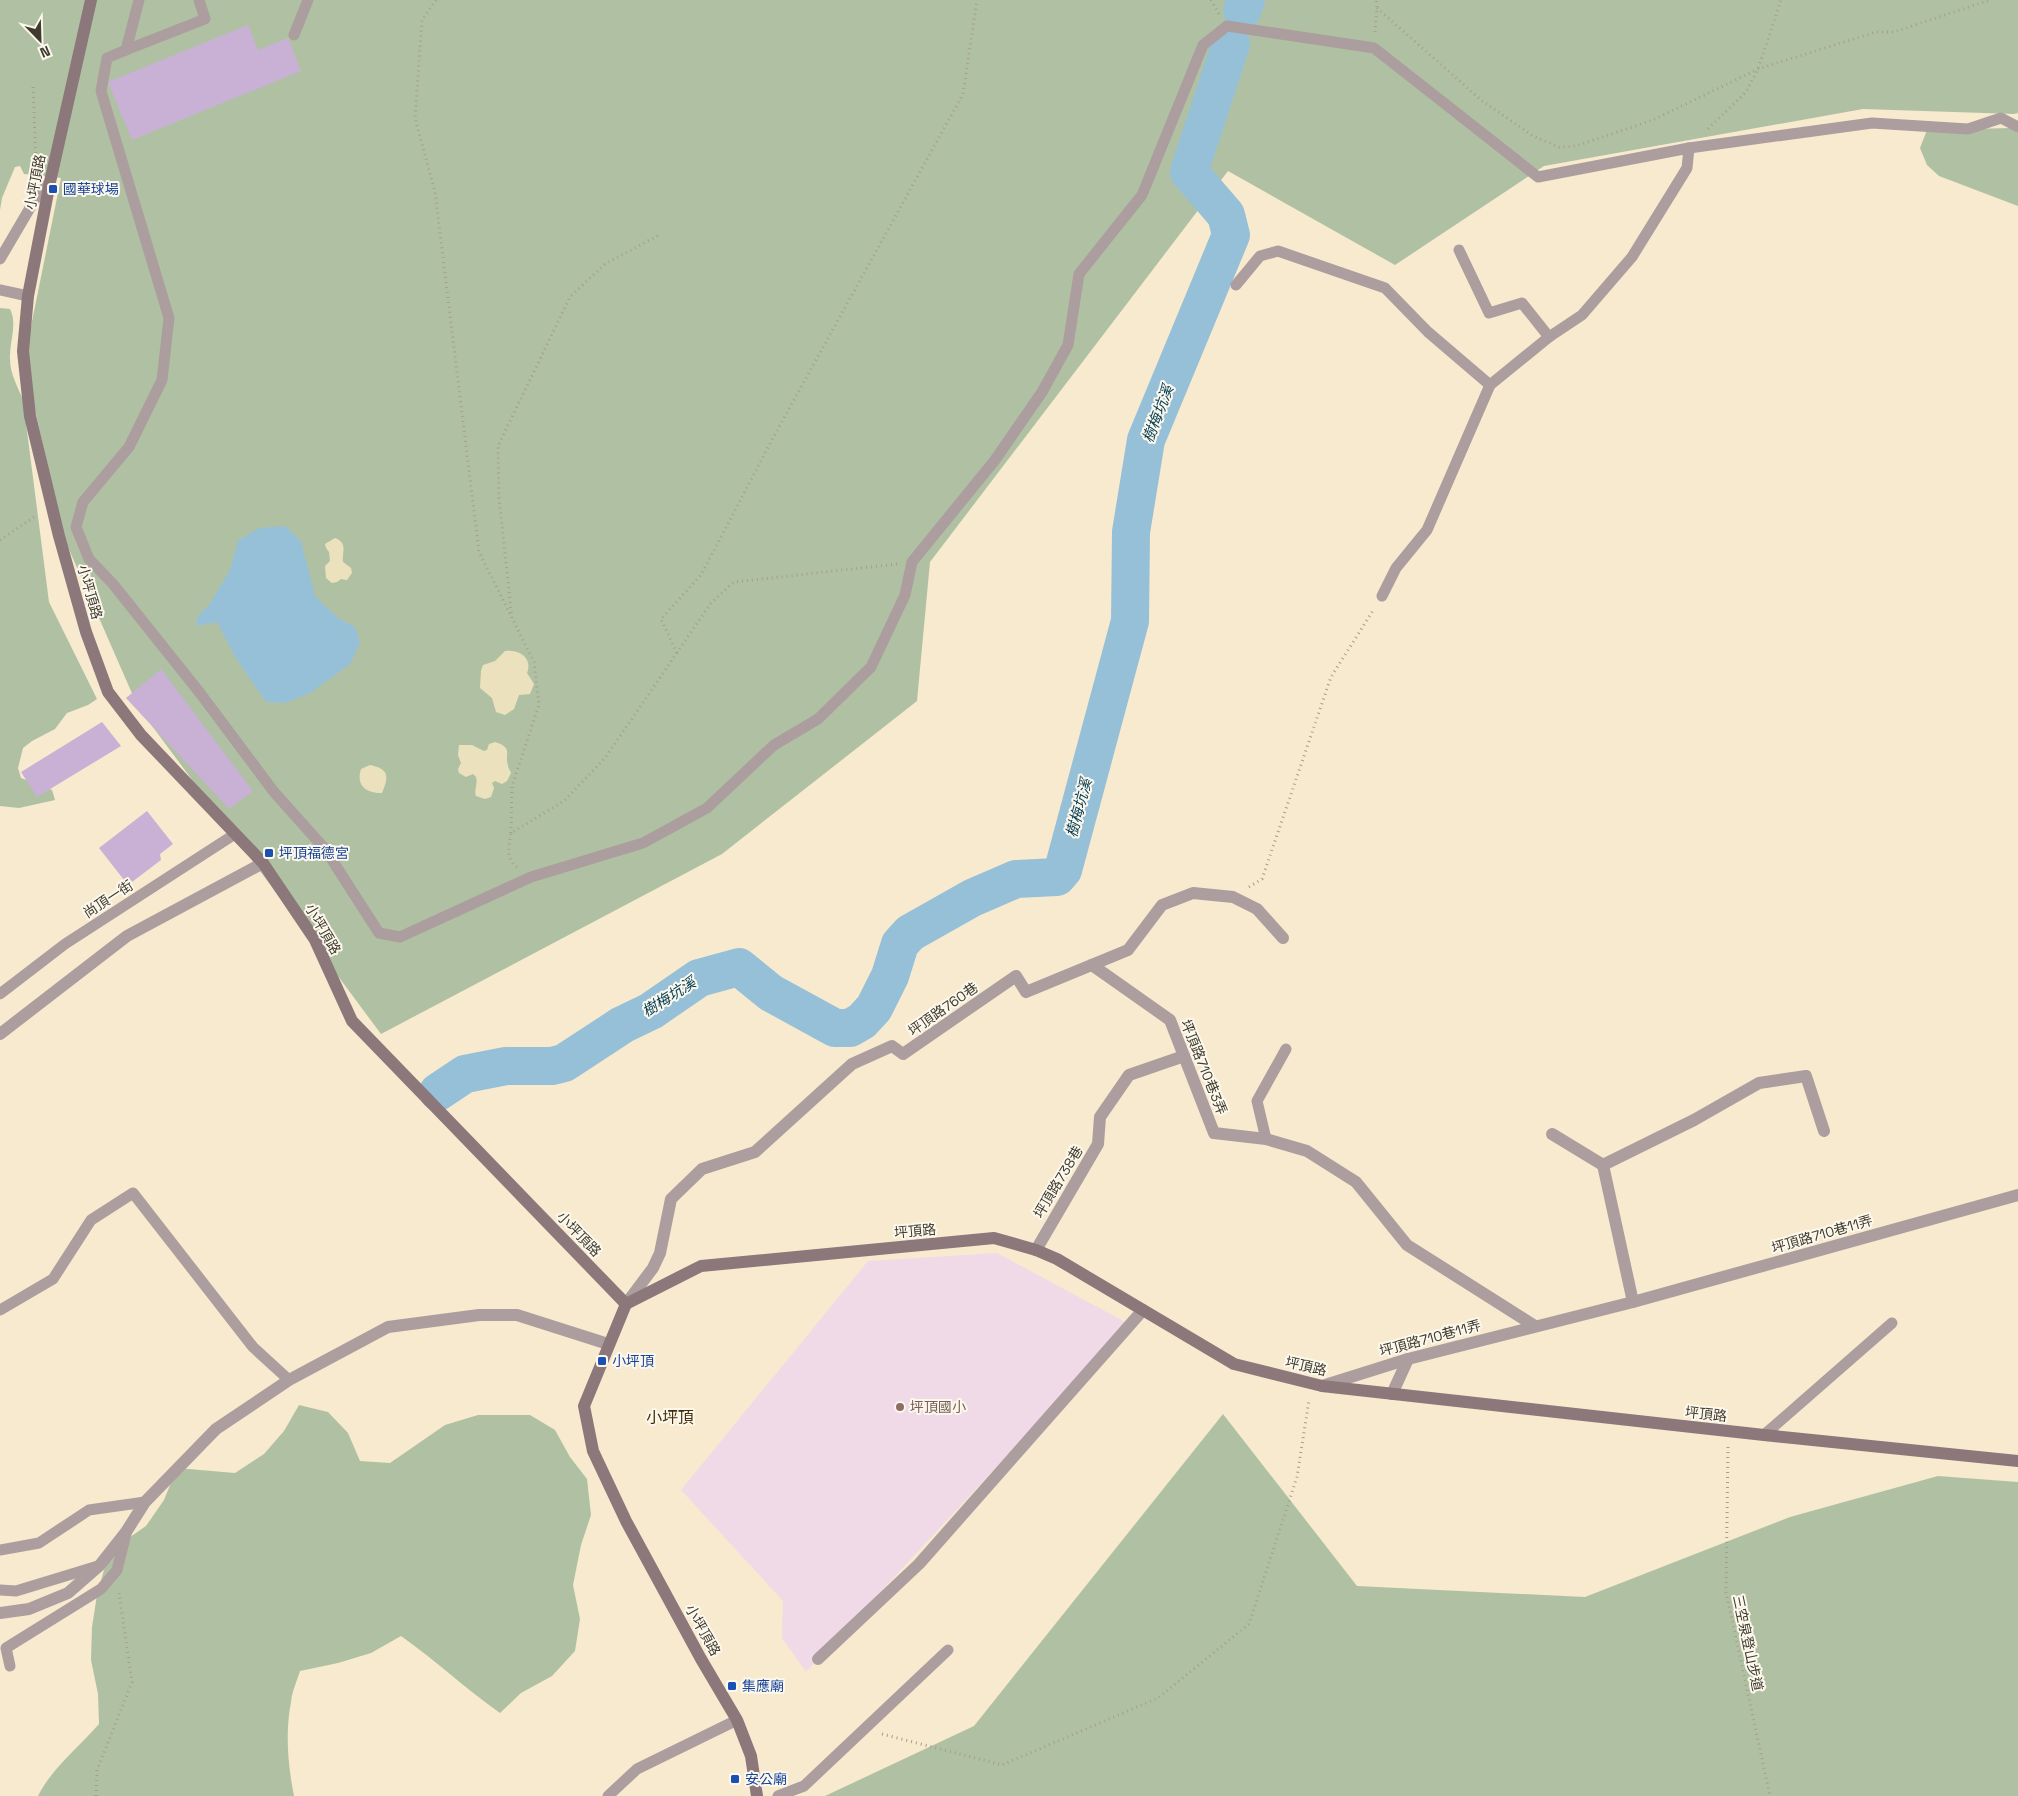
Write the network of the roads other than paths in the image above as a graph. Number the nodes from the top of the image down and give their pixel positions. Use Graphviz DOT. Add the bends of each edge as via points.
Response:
graph roads {
  1 [pos="91,0"];
  2 [pos="139,0"];
  3 [pos="199,0"];
  4 [pos="308,0"];
  5 [pos="294,35"];
  6 [pos="126,50"];
  7 [pos="2018,127"];
  8 [pos="1689,148"];
  9 [pos="50,182"];
  10 [pos="1459,250"];
  11 [pos="0,259"];
  12 [pos="1236,285"];
  13 [pos="0,290"];
  14 [pos="28,296"];
  15 [pos="1548,337"];
  16 [pos="1490,385"];
  17 [pos="1382,596"];
  18 [pos="235,834"];
  19 [pos="263,863"];
  20 [pos="1283,938"];
  21 [pos="1092,965"];
  22 [pos="0,994"];
  23 [pos="0,1034"];
  24 [pos="1286,1049"];
  25 [pos="1184,1056"];
  26 [pos="1824,1131"];
  27 [pos="1552,1134"];
  28 [pos="1266,1139"];
  29 [pos="1603,1165"];
  30 [pos="2018,1195"];
  31 [pos="1036,1250"];
  32 [pos="1633,1302"];
  33 [pos="626,1304"];
  34 [pos="0,1310"];
  35 [pos="1143,1310"];
  36 [pos="1892,1324"];
  37 [pos="1535,1326"];
  38 [pos="608,1344"];
  39 [pos="1408,1359"];
  40 [pos="289,1380"];
  41 [pos="1317,1384"];
  42 [pos="1392,1394"];
  43 [pos="1764,1435"];
  44 [pos="2018,1461"];
  45 [pos="145,1502"];
  46 [pos="126,1532"];
  47 [pos="0,1550"];
  48 [pos="100,1565"];
  49 [pos="0,1590"];
  50 [pos="0,1613"];
  51 [pos="948,1650"];
  52 [pos="818,1659"];
  53 [pos="10,1666"];
  54 [pos="737,1720"];
  55 [pos="608,1796"];
  56 [pos="757,1796"];
  57 [pos="778,1796"];
  1 -- 9 [label="street, 小坪頂路"];
  2 -- 6 [label="lane"];
  3 -- 6 [label="lane" via="205,18"];
  4 -- 5 [label="lane"];
  6 -- 8 [label="lane" via="106,58 101,91 168,318 162,380 129,447 83,502 76,528 89,559 113,584 194,686 274,792 325,850 379,933 400,937 531,877 643,843 707,808 774,745 818,720 871,667 905,595 912,562 995,460 1042,392 1068,345 1079,274 1142,196 1203,45 1227,26 1374,48 1538,177"];
  7 -- 8 [label="lane" via="2001,118 1968,129 1872,124"];
  8 -- 15 [label="lane" via="1687,168 1632,257 1582,315"];
  9 -- 11 [label="lane"];
  9 -- 14 [label="street, 小坪頂路"];
  10 -- 15 [label="lane" via="1489,313 1522,303"];
  12 -- 16 [label="lane" via="1260,256 1278,251 1385,288 1428,332"];
  13 -- 14 [label="lane"];
  14 -- 18 [label="street, 小坪頂路" via="23,351 30,416 86,632 108,692 141,735"];
  15 -- 16 [label="lane"];
  16 -- 17 [label="lane" via="1427,530 1396,568"];
  18 -- 19 [label="street, 小坪頂路"];
  18 -- 22 [label="lane, 尚頂一街" via="65,944"];
  19 -- 23 [label="street" via="127,936"];
  19 -- 33 [label="street, 小坪頂路" via="315,940 352,1021"];
  20 -- 21 [label="street, 坪頂路760巷" via="1257,909 1234,897 1193,893 1162,905 1128,950"];
  21 -- 25 [label="street, 坪頂路710巷3弄" via="1170,1020"];
  21 -- 33 [label="street, 坪頂路760巷" via="1026,992 1016,976 903,1054 892,1046 852,1064 755,1152 702,1168 671,1199 660,1253"];
  24 -- 28 [label="lane" via="1257,1101"];
  25 -- 28 [label="street, 坪頂路710巷3弄" via="1214,1133"];
  25 -- 31 [label="street, 坪頂路738巷" via="1129,1075 1100,1117 1098,1144"];
  26 -- 29 [label="street" via="1806,1076 1759,1083 1694,1120"];
  27 -- 29 [label="street"];
  28 -- 37 [label="street, 坪頂路710巷3弄" via="1307,1151 1356,1182 1407,1245"];
  29 -- 32 [label="street"];
  30 -- 32 [label="street, 坪頂路710巷11弄"];
  31 -- 33 [label="street, 坪頂路" via="994,1238 701,1266"];
  31 -- 35 [label="street, 坪頂路"];
  32 -- 37 [label="street, 坪頂路710巷11弄"];
  33 -- 38 [label="street, 小坪頂路"];
  34 -- 40 [label="lane" via="53,1279 91,1220 133,1193 253,1347"];
  35 -- 41 [label="street, 坪頂路" via="1234,1364"];
  35 -- 52 [label="street" via="919,1564"];
  36 -- 43 [label="lane"];
  37 -- 39 [label="street, 坪頂路710巷11弄"];
  38 -- 40 [label="street" via="517,1316 478,1316 388,1327"];
  38 -- 54 [label="street, 小坪頂路" via="584,1406 593,1451 626,1522"];
  39 -- 41 [label="street, 坪頂路710巷11弄"];
  39 -- 42 [label="street"];
  40 -- 45 [label="street" via="216,1429"];
  41 -- 42 [label="street, 坪頂路"];
  42 -- 43 [label="street, 坪頂路"];
  43 -- 44 [label="street, 坪頂路"];
  45 -- 46 [label="street"];
  45 -- 47 [label="lane" via="89,1510 39,1543"];
  46 -- 48 [label="street"];
  46 -- 53 [label="lane" via="117,1570 101,1589 6,1648"];
  48 -- 49 [label="lane" via="16,1591"];
  48 -- 50 [label="street" via="68,1593 29,1609"];
  51 -- 57 [label="lane" via="804,1786"];
  54 -- 55 [label="lane" via="637,1769"];
  54 -- 56 [label="street, 小坪頂路" via="751,1756"];
}
